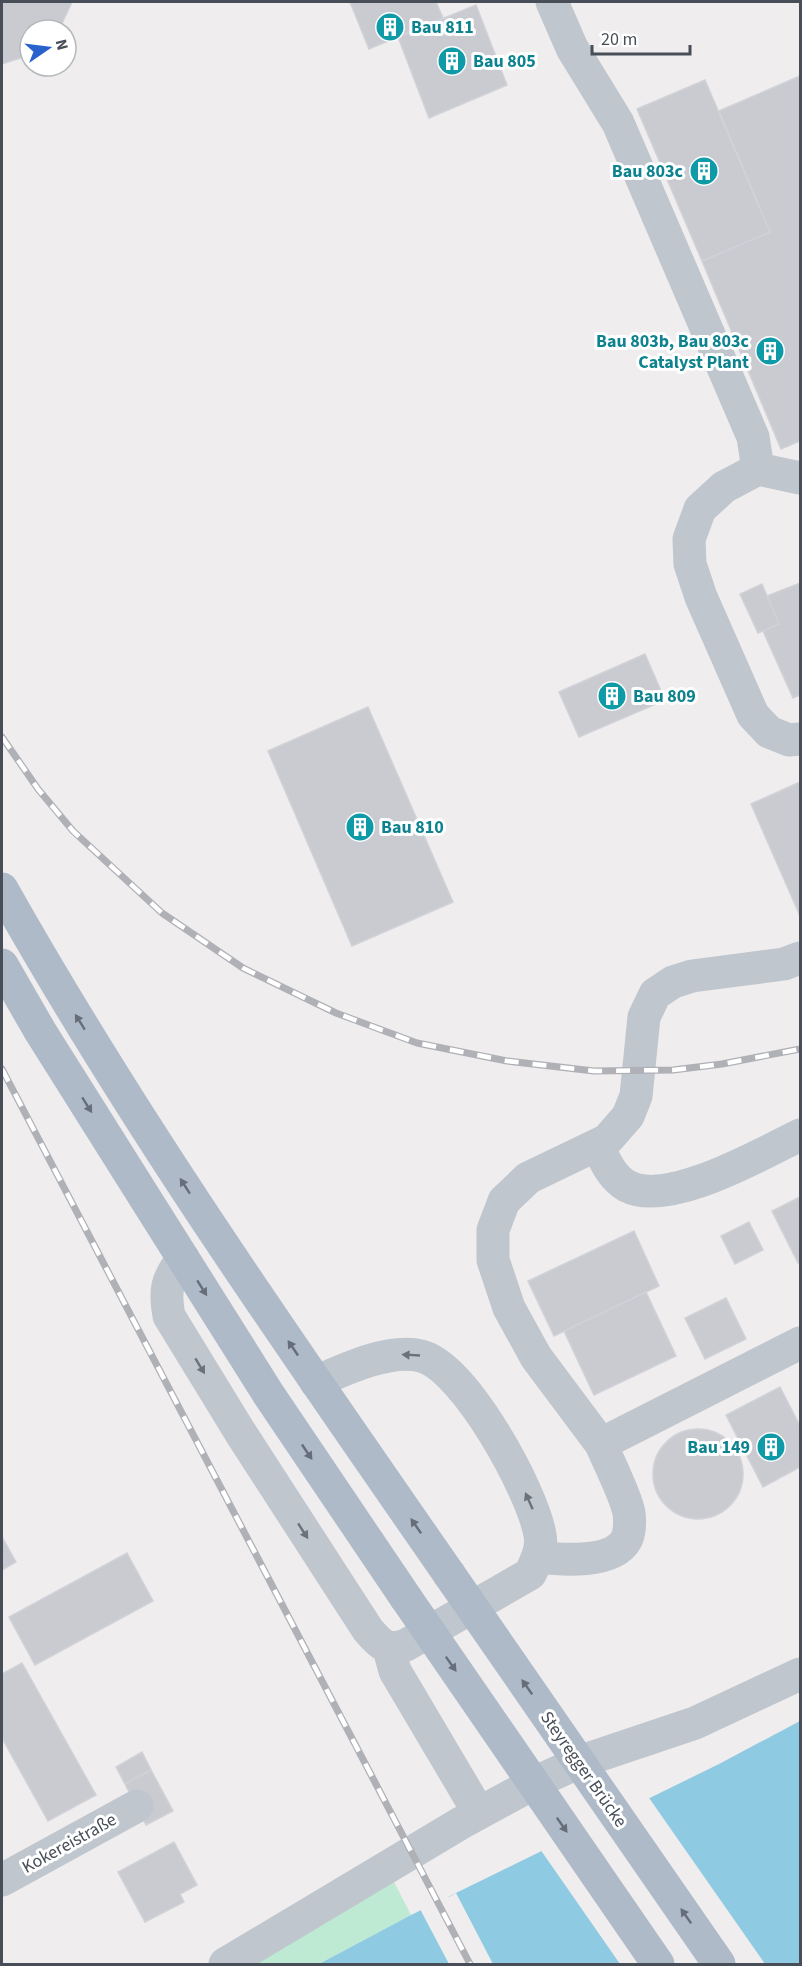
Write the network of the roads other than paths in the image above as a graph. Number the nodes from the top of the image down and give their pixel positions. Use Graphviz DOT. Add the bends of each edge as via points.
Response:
graph roads {
  1 [pos="552,2"];
  2 [pos="758,469"];
  3 [pos="801,478"];
  4 [pos="801,739"];
  5 [pos="2,889"];
  6 [pos="801,958"];
  7 [pos="2,966"];
  8 [pos="801,1135"];
  9 [pos="597,1145"];
  10 [pos="183,1258"];
  11 [pos="801,1343"];
  12 [pos="316,1382"];
  13 [pos="601,1444"];
  14 [pos="538,1557"];
  15 [pos="389,1649"];
  16 [pos="801,1674"];
  17 [pos="137,1806"];
  18 [pos="479,1813"];
  19 [pos="2,1880"];
  20 [pos="225,1965"];
  21 [pos="658,1965"];
  22 [pos="719,1965"];
  1 -- 2 [label="street" via="572,48 618,123 753,437"];
  2 -- 3 [label="street"];
  2 -- 4 [label="street" via="724,487 700,509 689,539 690,564 753,715 769,732 789,740"];
  12 -- 5 [label="main road, Steyregger Brücke, one-way" via="70,1006"];
  6 -- 9 [label="street" via="784,964 692,976 655,994 644,1017 636,1096 628,1116 607,1140"];
  7 -- 10 [label="main road, one-way"];
  8 -- 9 [label="street" via="703,1181 651,1193 627,1186 612,1174"];
  9 -- 13 [label="street" via="528,1178 504,1201 493,1230 493,1260 509,1308 536,1357"];
  10 -- 15 [label="street, one-way" via="167,1287 169,1316 356,1610 380,1644"];
  10 -- 21 [label="main road, one-way, bridge" via="269,1395"];
  11 -- 13 [label="street"];
  14 -- 12 [label="street, one-way" via="541,1537 513,1467 460,1384 436,1362 401,1355 365,1362"];
  22 -- 12 [label="main road, Steyregger Brücke, one-way, bridge"];
  13 -- 14 [label="street" via="629,1511 627,1540 616,1549 580,1560"];
  14 -- 15 [label="street" via="530,1574 511,1587 406,1645"];
  15 -- 18 [label="street" via="395,1671"];
  16 -- 18 [label="street" via="695,1723 582,1761"];
  17 -- 19 [label="street, Kokereistraße"];
  18 -- 20 [label="street"];
}
